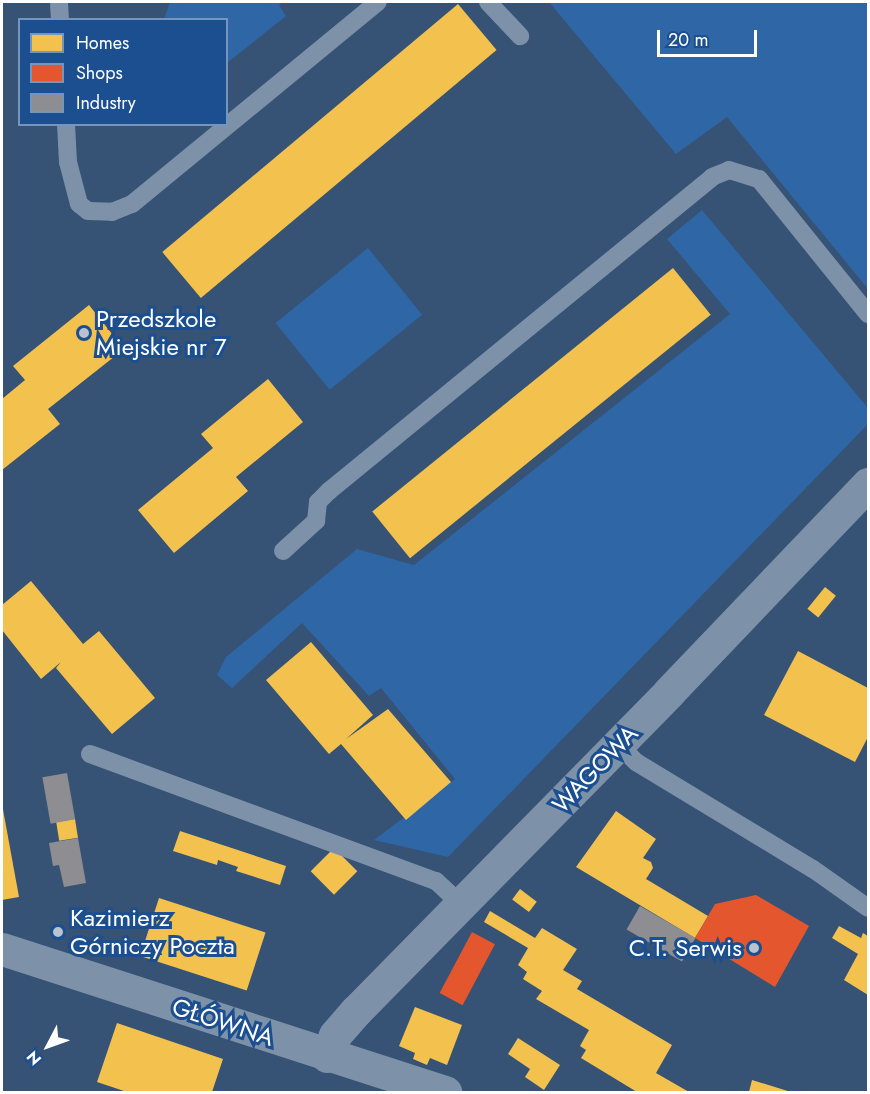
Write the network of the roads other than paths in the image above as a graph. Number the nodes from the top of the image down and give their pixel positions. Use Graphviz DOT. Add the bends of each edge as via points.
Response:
graph roads {
  1 [pos="59,2"];
  2 [pos="378,2"];
  3 [pos="488,2"];
  4 [pos="60,18"];
  5 [pos="520,36"];
  6 [pos="228,125"];
  7 [pos="66,126"];
  8 [pos="227,126"];
  9 [pos="868,314"];
  10 [pos="868,484"];
  11 [pos="283,551"];
  12 [pos="618,744"];
  13 [pos="90,754"];
  14 [pos="462,905"];
  15 [pos="868,908"];
  16 [pos="2,949"];
  17 [pos="327,1056"];
  18 [pos="446,1092"];
  1 -- 4 [label="lane"];
  2 -- 6 [label="lane"];
  3 -- 5 [label="lane"];
  7 -- 8 [label="lane" via="68,162 79,204 88,211 112,212 132,204"];
  9 -- 11 [label="lane" via="759,179 729,170 711,177 329,490 318,502 316,522"];
  10 -- 12 [label="street, WAGOWA"];
  12 -- 14 [label="street, WAGOWA"];
  12 -- 15 [label="lane" via="636,762 813,869"];
  13 -- 14 [label="lane" via="436,881"];
  14 -- 17 [label="street, WAGOWA" via="356,1011 335,1035"];
  16 -- 17 [label="street, GŁÓWNA"];
  17 -- 18 [label="street, GŁÓWNA"];
}
